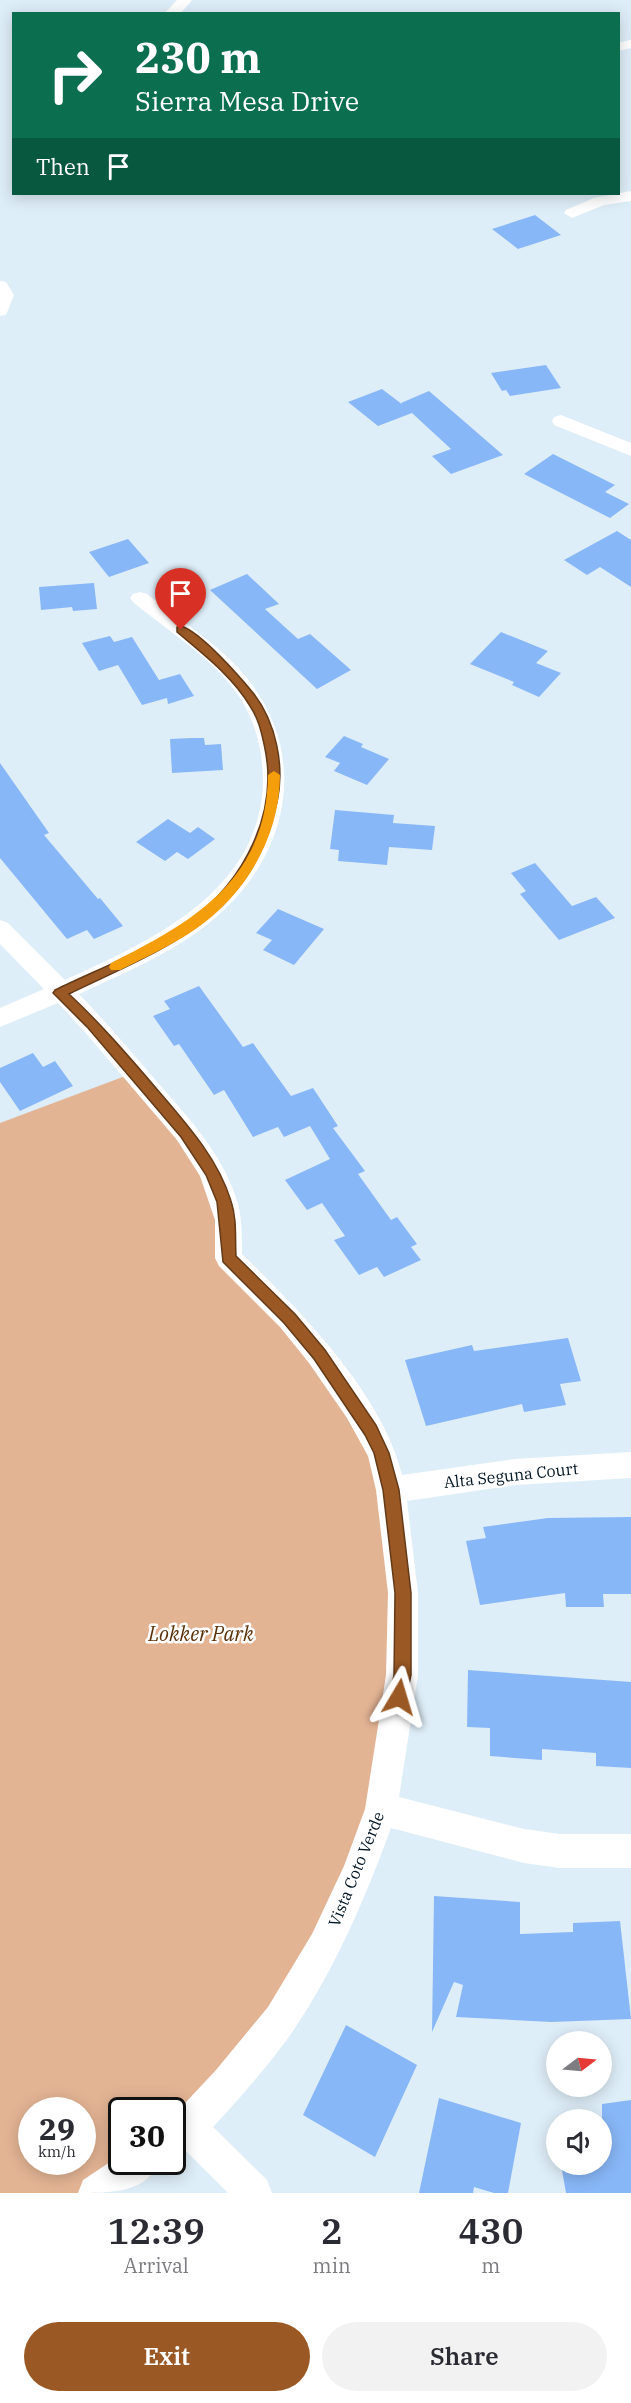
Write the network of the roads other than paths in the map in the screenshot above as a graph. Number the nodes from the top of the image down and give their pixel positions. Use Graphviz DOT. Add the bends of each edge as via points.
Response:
graph roads {
  1 [pos="185,0"];
  2 [pos="173,12"];
  3 [pos="631,196"];
  4 [pos="572,213"];
  5 [pos="0,286"];
  6 [pos="0,312"];
  7 [pos="561,421"];
  8 [pos="631,450"];
  9 [pos="140,598"];
  10 [pos="0,929"];
  11 [pos="60,993"];
  12 [pos="0,1018"];
  13 [pos="631,1465"];
  14 [pos="391,1490"];
  15 [pos="381,1809"];
  16 [pos="631,1851"];
  17 [pos="186,2128"];
  18 [pos="186,2139"];
  19 [pos="122,2175"];
  20 [pos="96,2193"];
  21 [pos="254,2193"];
  1 -- 2 [label="street"];
  3 -- 4 [label="street" via="600,201"];
  5 -- 6 [label="street" via="6,297"];
  7 -- 8 [label="street"];
  9 -- 11 [label="street" via="228,670 255,704 274,762 271,810 248,867 214,908 171,939"];
  10 -- 11 [label="street, Vista Coto Verde"];
  11 -- 12 [label="street"];
  11 -- 14 [label="street, Vista Coto Verde" via="136,1072 212,1172 225,1202 229,1258 319,1354 382,1453"];
  13 -- 14 [label="street, Alta Seguna Court" via="515,1472"];
  14 -- 15 [label="street, Vista Coto Verde" via="403,1593 402,1675"];
  15 -- 16 [label="street" via="524,1846 597,1853"];
  15 -- 17 [label="street, Vista Coto Verde" via="324,1946 286,2010 229,2083"];
  18 -- 21 [label="street"];
  19 -- 20 [label="street"];
}
